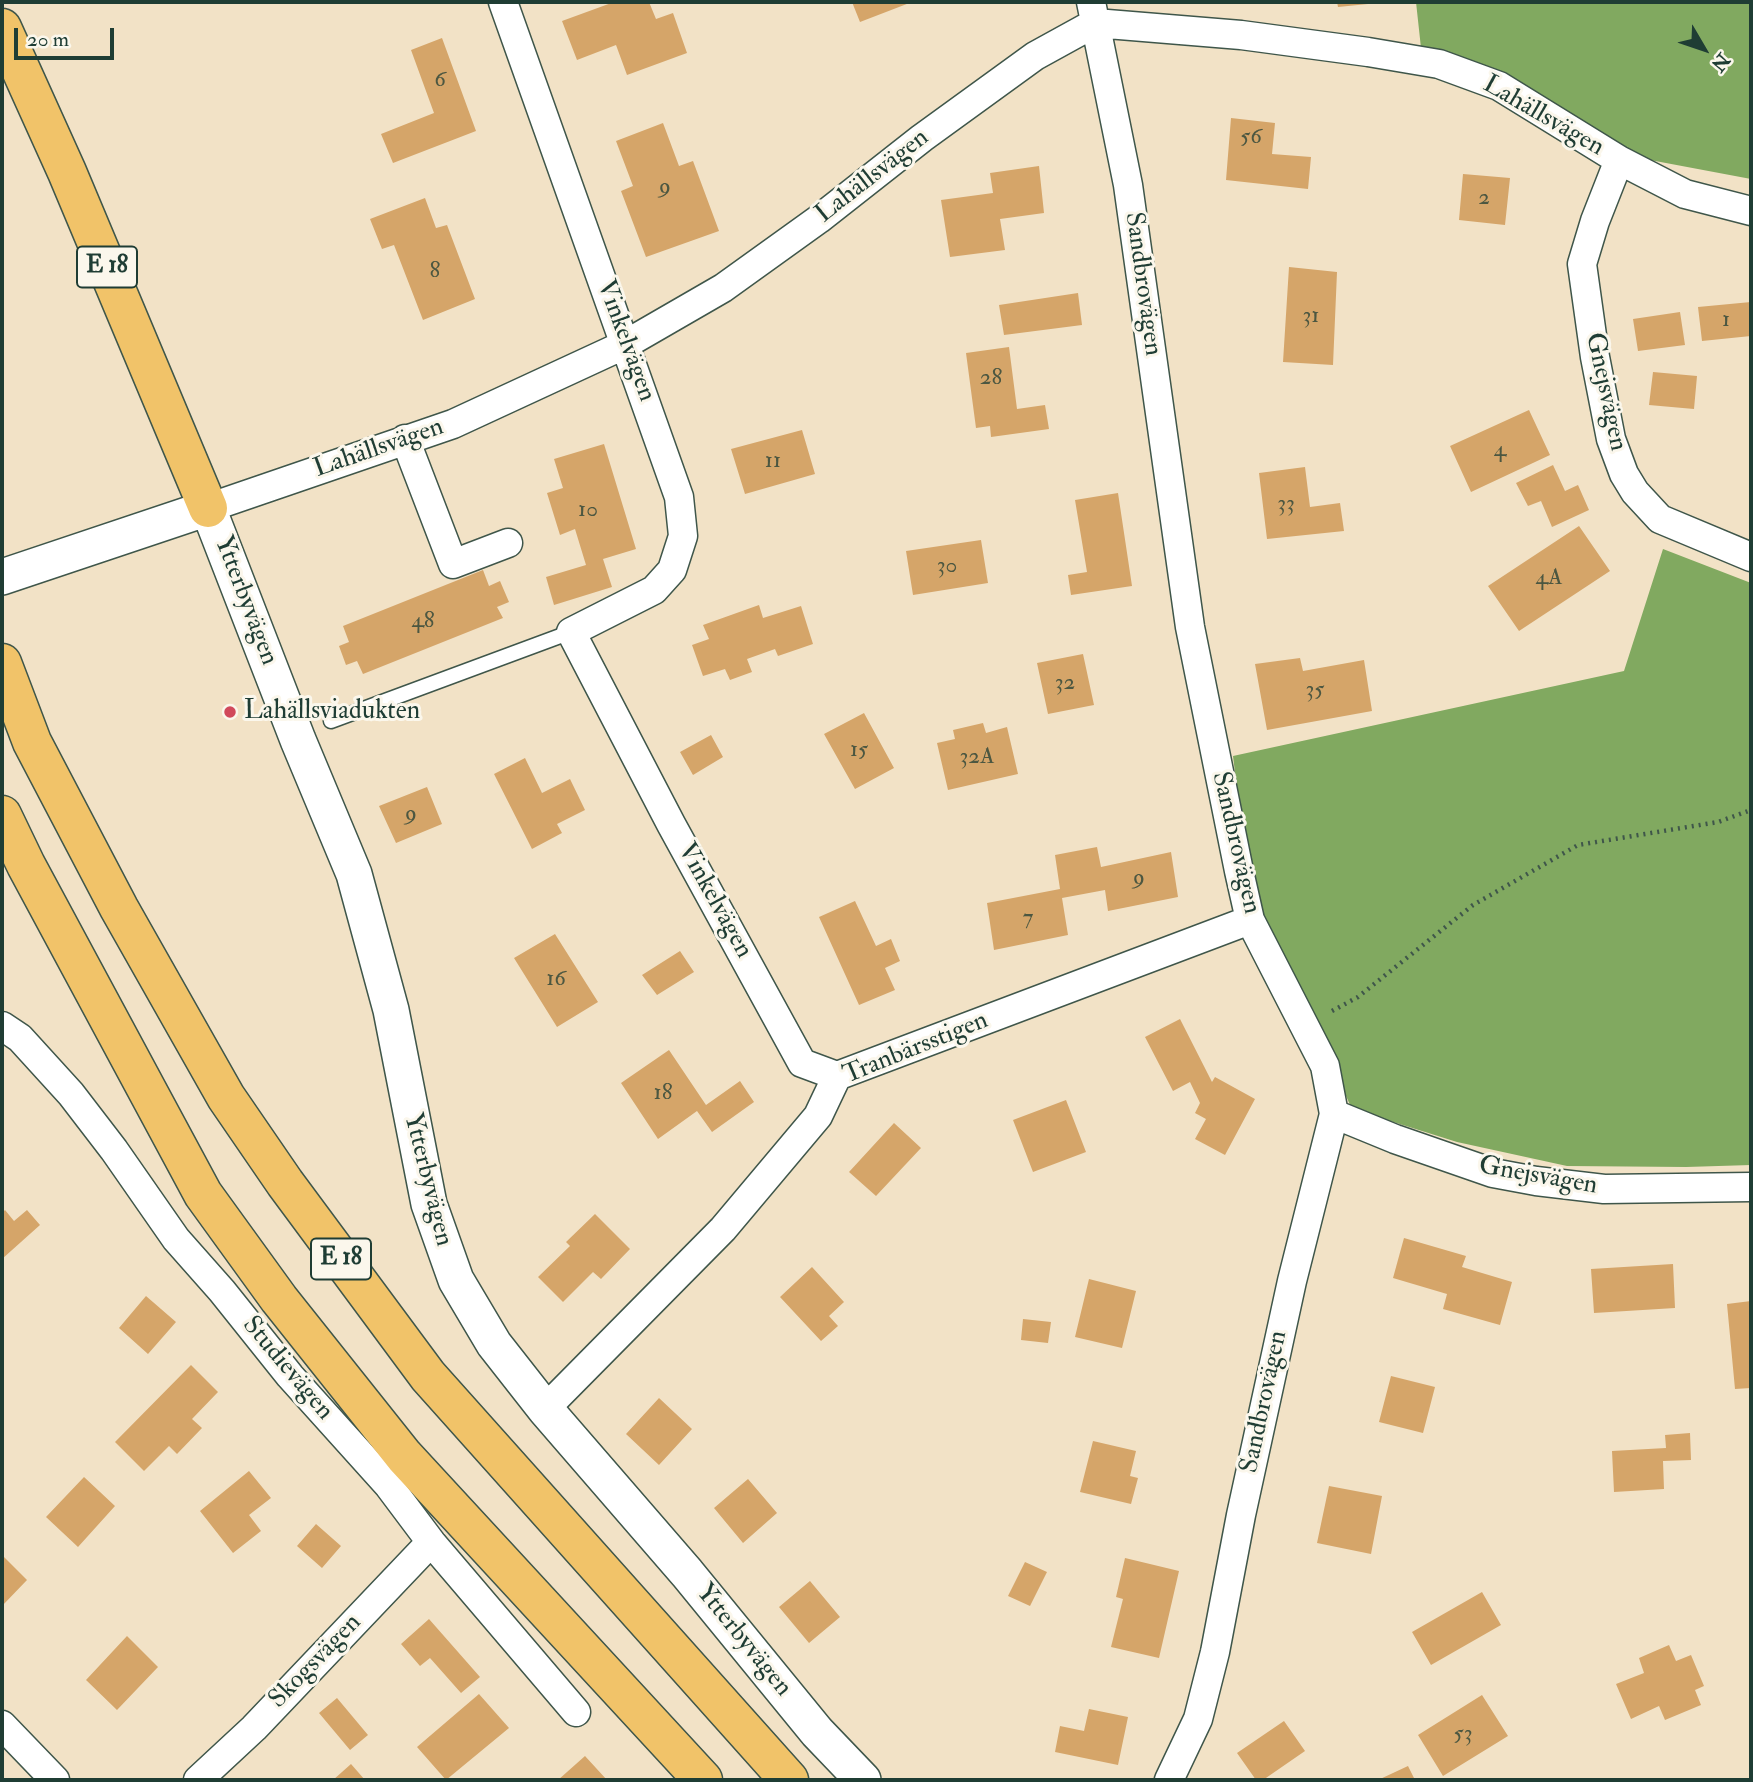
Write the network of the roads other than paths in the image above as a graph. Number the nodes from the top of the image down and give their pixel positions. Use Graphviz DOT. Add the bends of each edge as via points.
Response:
graph roads {
  1 [pos="503,2"];
  2 [pos="1093,12"];
  3 [pos="2,28"];
  4 [pos="1619,160"];
  5 [pos="1751,211"];
  6 [pos="626,344"];
  7 [pos="405,439"];
  8 [pos="208,508"];
  9 [pos="508,543"];
  10 [pos="1751,558"];
  11 [pos="2,577"];
  12 [pos="571,632"];
  13 [pos="2,663"];
  14 [pos="331,721"];
  15 [pos="2,815"];
  16 [pos="1250,920"];
  17 [pos="2,1026"];
  18 [pos="837,1076"];
  19 [pos="1334,1114"];
  20 [pos="1751,1186"];
  21 [pos="545,1409"];
  22 [pos="431,1542"];
  23 [pos="576,1712"];
  24 [pos="2,1724"];
  25 [pos="55,1780"];
  26 [pos="198,1780"];
  27 [pos="703,1780"];
  28 [pos="789,1780"];
  29 [pos="863,1780"];
  30 [pos="1169,1780"];
  1 -- 6 [label="street, Vinkelvägen"];
  2 -- 4 [label="street, Lahällsvägen" via="1439,64 1499,86"];
  2 -- 6 [label="street, Lahällsvägen" via="723,288"];
  2 -- 16 [label="street, Sandbrovägen" via="1128,186 1190,627"];
  3 -- 8 [label="highway, E 18"];
  4 -- 5 [label="street, Lahällsvägen" via="1685,194"];
  4 -- 10 [label="street, Gnejsvägen" via="1582,264 1611,439 1635,492 1660,519"];
  6 -- 7 [label="street, Lahällsvägen" via="453,424"];
  6 -- 12 [label="street, Vinkelvägen" via="679,497 683,536 672,570 654,590"];
  7 -- 8 [label="street, Lahällsvägen"];
  7 -- 9 [label="street" via="453,564"];
  8 -- 11 [label="street, Lahällsvägen"];
  8 -- 21 [label="street, Ytterbyvägen" via="354,874 391,1010 429,1204 441,1243 456,1280 494,1344"];
  12 -- 14 [label="lane, Vinkelvägen"];
  12 -- 18 [label="street, Vinkelvägen" via="802,1063"];
  13 -- 28 [label="highway, E 18" via="32,742 119,908 226,1097 285,1183 428,1376"];
  15 -- 27 [label="highway, E 18" via="203,1194 279,1299 404,1455"];
  16 -- 18 [label="street, Tranbärsstigen"];
  16 -- 19 [label="street, Sandbrovägen" via="1325,1066"];
  17 -- 22 [label="street, Studievägen" via="20,1038 71,1094 176,1239 389,1486"];
  18 -- 21 [label="street, Tranbärsstigen" via="818,1116 723,1229"];
  19 -- 20 [label="street, Gnejsvägen" via="1482,1170 1536,1181 1604,1189"];
  19 -- 30 [label="street, Sandbrovägen" via="1289,1294 1215,1652 1198,1718"];
  21 -- 29 [label="street, Ytterbyvägen" via="817,1732"];
  22 -- 23 [label="street, Studievägen"];
  22 -- 26 [label="street, Skogsvägen" via="254,1728"];
  24 -- 25 [label="street"];
}
